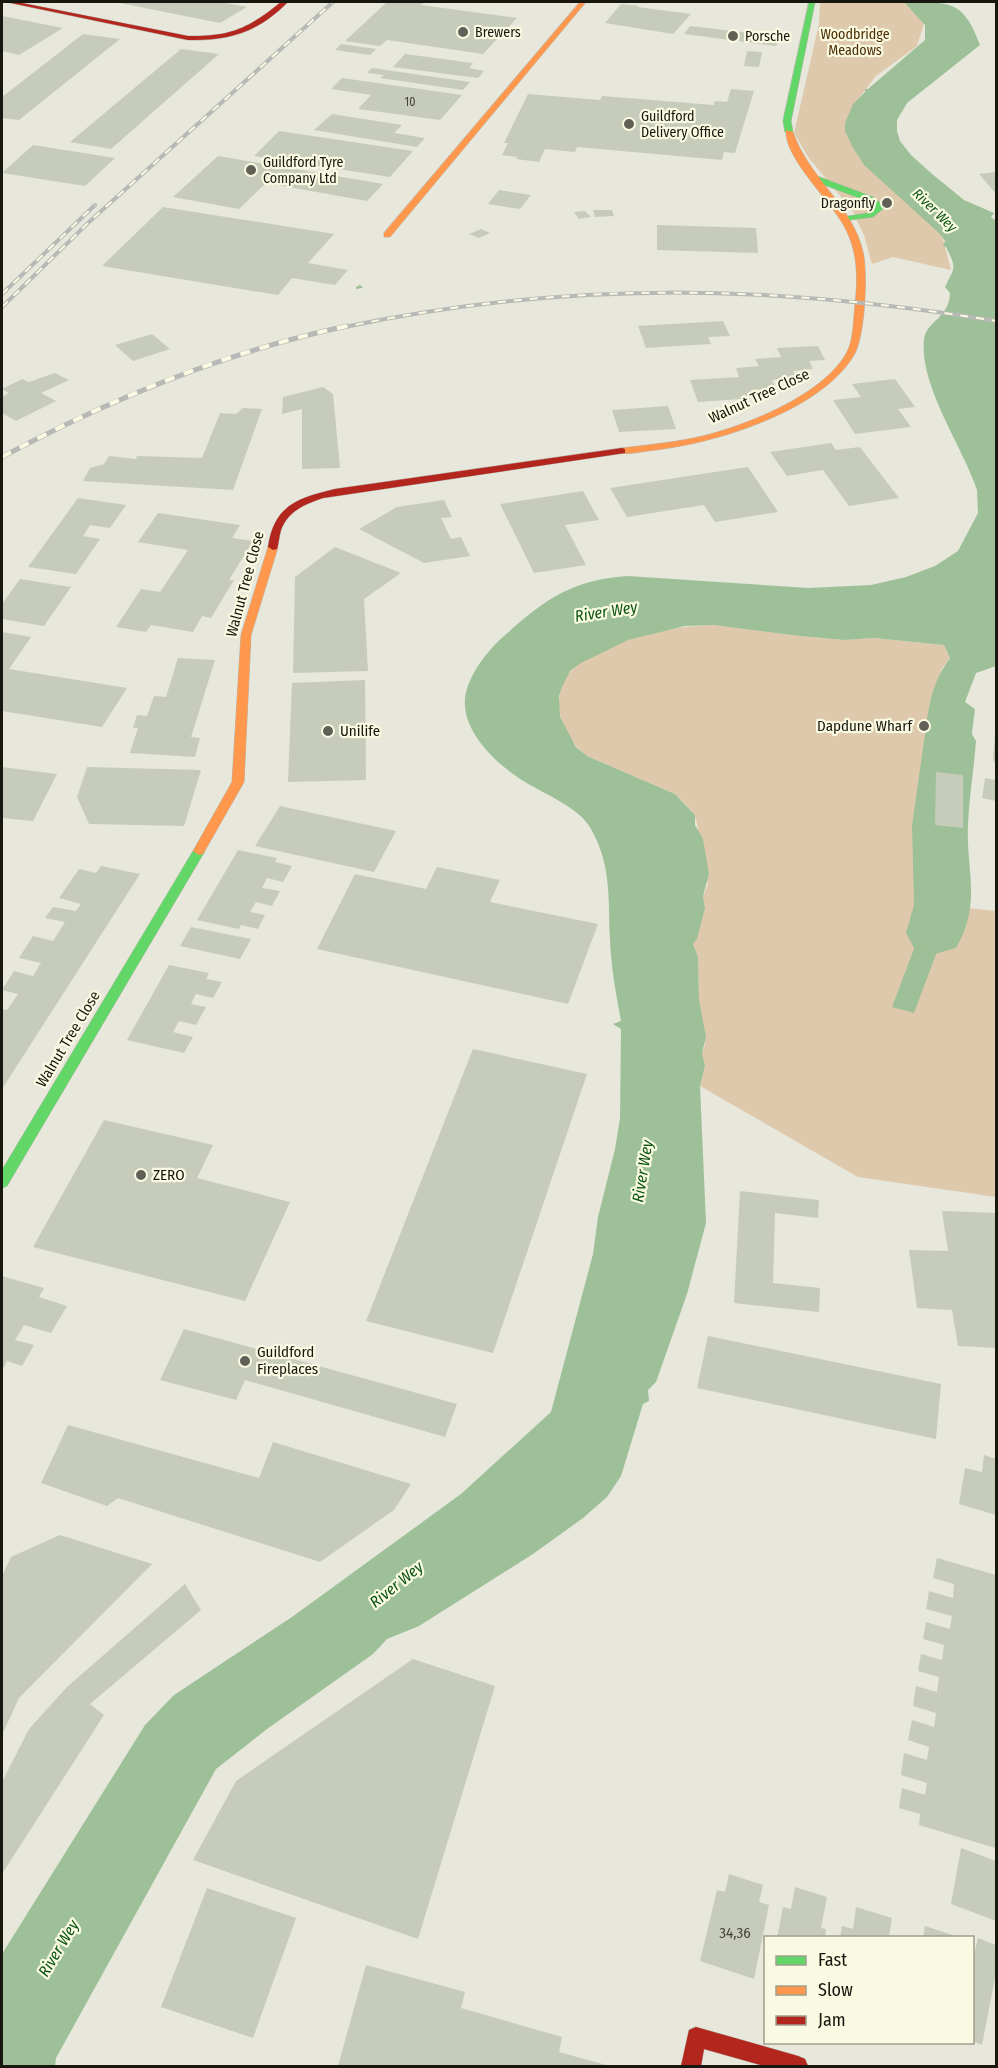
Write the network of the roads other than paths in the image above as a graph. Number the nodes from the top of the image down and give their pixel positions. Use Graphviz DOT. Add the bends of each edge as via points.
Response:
graph roads {
  1 [pos="9,2"];
  2 [pos="285,2"];
  3 [pos="583,2"];
  4 [pos="812,2"];
  5 [pos="814,178"];
  6 [pos="845,219"];
  7 [pos="387,235"];
  8 [pos="2,1182"];
  9 [pos="691,2067"];
  10 [pos="798,2067"];
  1 -- 2 [label="street" via="209,40 250,31"];
  3 -- 7 [label="street"];
  4 -- 5 [label="street" via="787,121 788,137"];
  5 -- 6 [label="street"];
  5 -- 6 [label="street" via="882,207 870,215"];
  6 -- 8 [label="street, Walnut Tree Close" via="860,253 864,275 856,338 839,372 818,388 701,440 335,492 298,504 279,522 246,635 238,782"];
  9 -- 10 [label="street" via="696,2037"];
}
